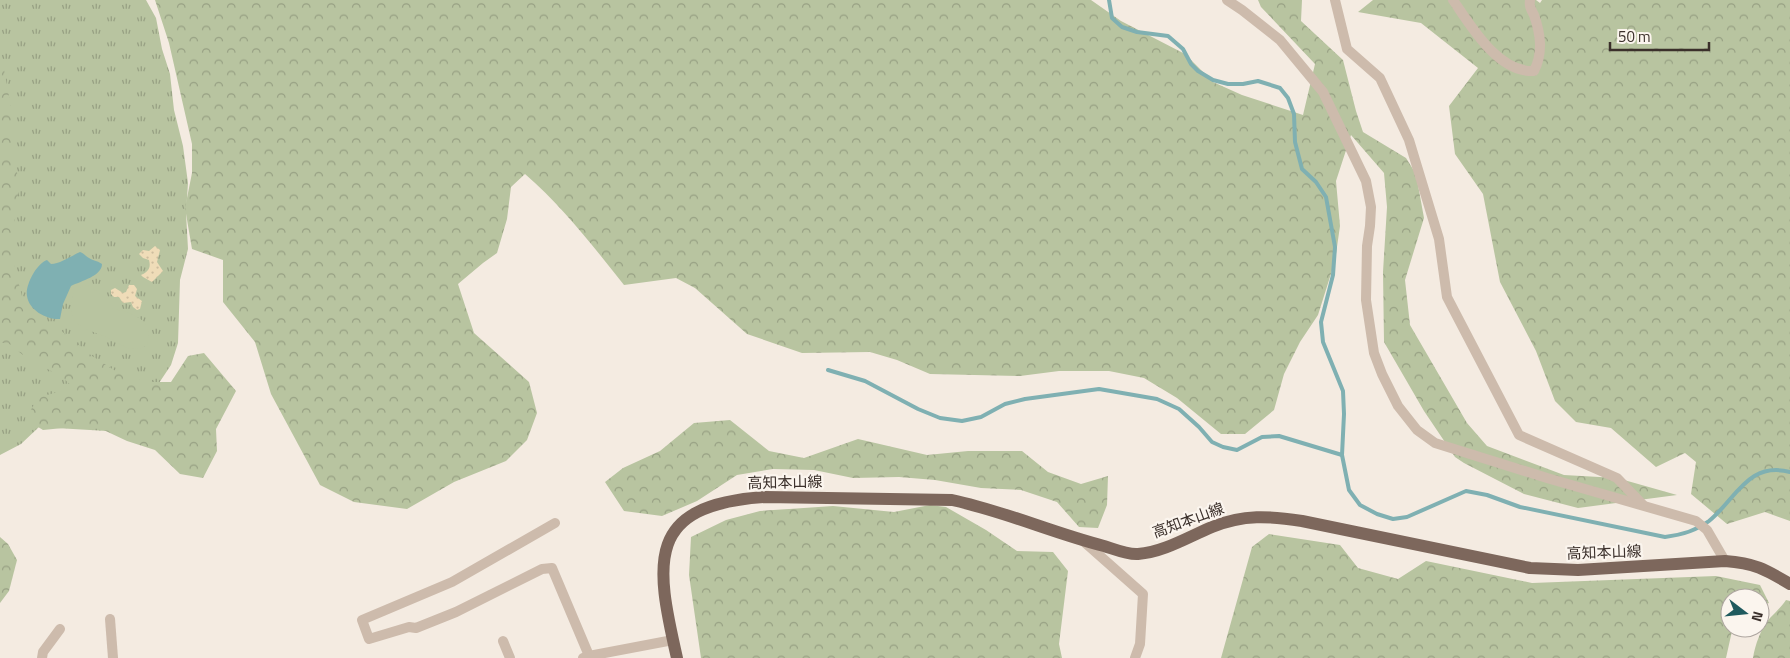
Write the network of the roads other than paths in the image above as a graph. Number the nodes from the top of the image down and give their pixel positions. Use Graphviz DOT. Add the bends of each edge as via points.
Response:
graph roads {
  1 [pos="1227,0"];
  2 [pos="1335,0"];
  3 [pos="1453,0"];
  4 [pos="1530,0"];
  5 [pos="1643,506"];
  6 [pos="555,522"];
  7 [pos="1081,540"];
  8 [pos="1725,561"];
  9 [pos="1790,584"];
  10 [pos="110,619"];
  11 [pos="60,629"];
  12 [pos="503,640"];
  13 [pos="673,640"];
  14 [pos="588,657"];
  15 [pos="42,658"];
  16 [pos="113,658"];
  17 [pos="510,658"];
  18 [pos="677,658"];
  19 [pos="1136,658"];
  1 -- 5 [label="street" via="1280,40 1323,92 1359,165 1371,207 1366,300 1374,353 1398,406 1417,430 1435,443"];
  2 -- 5 [label="street" via="1347,49 1380,78 1409,140 1439,239 1447,297 1519,435 1617,478"];
  3 -- 4 [label="street" via="1490,51 1514,67 1534,72 1540,58 1540,38 1529,7"];
  5 -- 8 [label="street" via="1696,521 1707,530"];
  6 -- 14 [label="street" via="452,582 362,620 369,639 409,627 416,628 542,569 552,568"];
  7 -- 8 [label="main road, 高知本山線" via="1137,554 1170,546 1214,526 1245,517 1270,516 1530,568 1578,570"];
  7 -- 13 [label="main road, 高知本山線" via="1008,514 952,500 739,498 697,511 672,533 665,552 663,577"];
  7 -- 19 [label="street" via="1143,594"];
  8 -- 9 [label="main road, 高知本山線" via="1747,563 1767,570"];
  10 -- 16 [label="street"];
  11 -- 15 [label="street"];
  12 -- 17 [label="street"];
  13 -- 14 [label="street"];
  13 -- 18 [label="main road, 高知本山線"];
}
